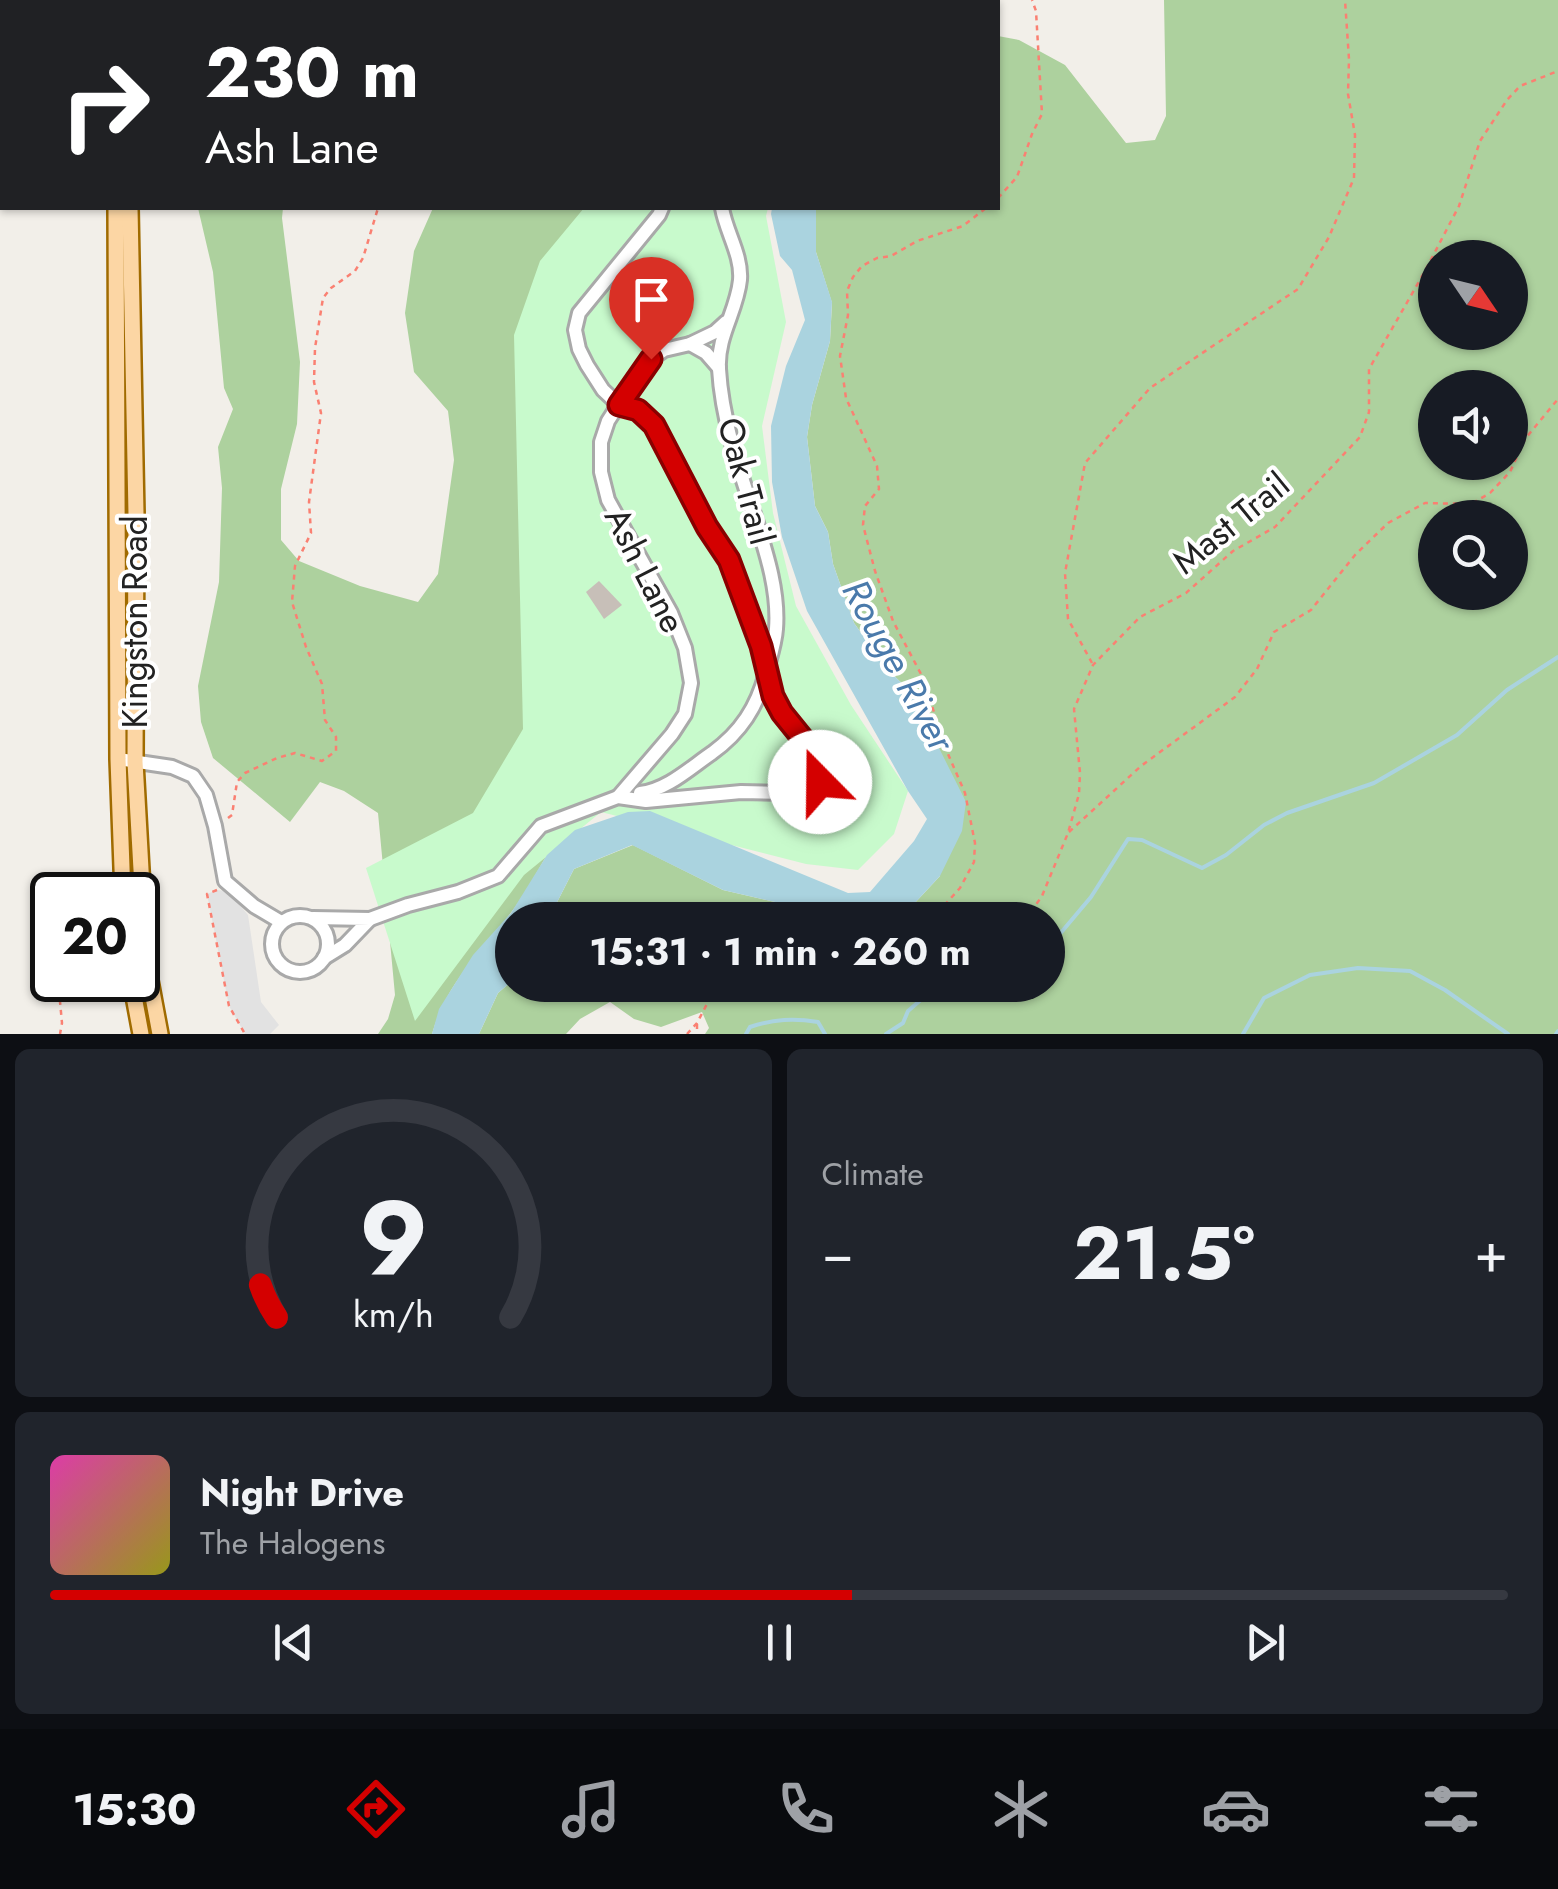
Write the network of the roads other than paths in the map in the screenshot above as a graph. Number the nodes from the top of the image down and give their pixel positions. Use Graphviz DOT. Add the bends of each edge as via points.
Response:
graph roads {
  1 [pos="116,210"];
  2 [pos="130,210"];
  3 [pos="661,210"];
  4 [pos="722,210"];
  5 [pos="726,322"];
  6 [pos="690,344"];
  7 [pos="719,368"];
  8 [pos="619,405"];
  9 [pos="766,673"];
  10 [pos="118,759"];
  11 [pos="135,762"];
  12 [pos="618,797"];
  13 [pos="122,872"];
  14 [pos="312,918"];
  15 [pos="370,919"];
  16 [pos="281,922"];
  17 [pos="324,958"];
  18 [pos="134,1002"];
  19 [pos="141,1034"];
  20 [pos="160,1034"];
  1 -- 10 [label="main road, Kingston Road"];
  2 -- 11 [label="main road, Kingston Road"];
  3 -- 8 [label="lane" via="579,313 575,330 587,366"];
  4 -- 5 [label="lane, Oak Trail" via="740,260"];
  5 -- 6 [label="lane, Ash Lane"];
  5 -- 7 [label="lane, Oak Trail"];
  6 -- 7 [label="lane"];
  6 -- 8 [label="lane, Ash Lane" via="651,359"];
  7 -- 9 [label="lane, Oak Trail" via="730,440 773,586 776,625"];
  8 -- 9 [label="lane" via="638,410 654,425 729,560"];
  8 -- 12 [label="lane, Ash Lane" via="601,442 608,500 671,613 691,683 685,714"];
  9 -- 12 [label="lane, Oak Trail" via="743,726 721,747 654,792"];
  9 -- 12 [label="lane" via="782,713 824,770 812,790 646,801"];
  10 -- 11 [label="lane"];
  10 -- 13 [label="main road, Kingston Road"];
  11 -- 16 [label="lane" via="193,776 206,795 224,881"];
  11 -- 20 [label="main road, Kingston Road" via="146,959"];
  12 -- 15 [label="lane, Oak Trail" via="541,826 498,876"];
  14 -- 15 [label="lane"];
  14 -- 16 [label="lane"];
  14 -- 17 [label="lane" via="328,940"];
  15 -- 17 [label="lane"];
  16 -- 17 [label="lane" via="272,939 281,966 299,972"];
  18 -- 19 [label="main road"];
}
